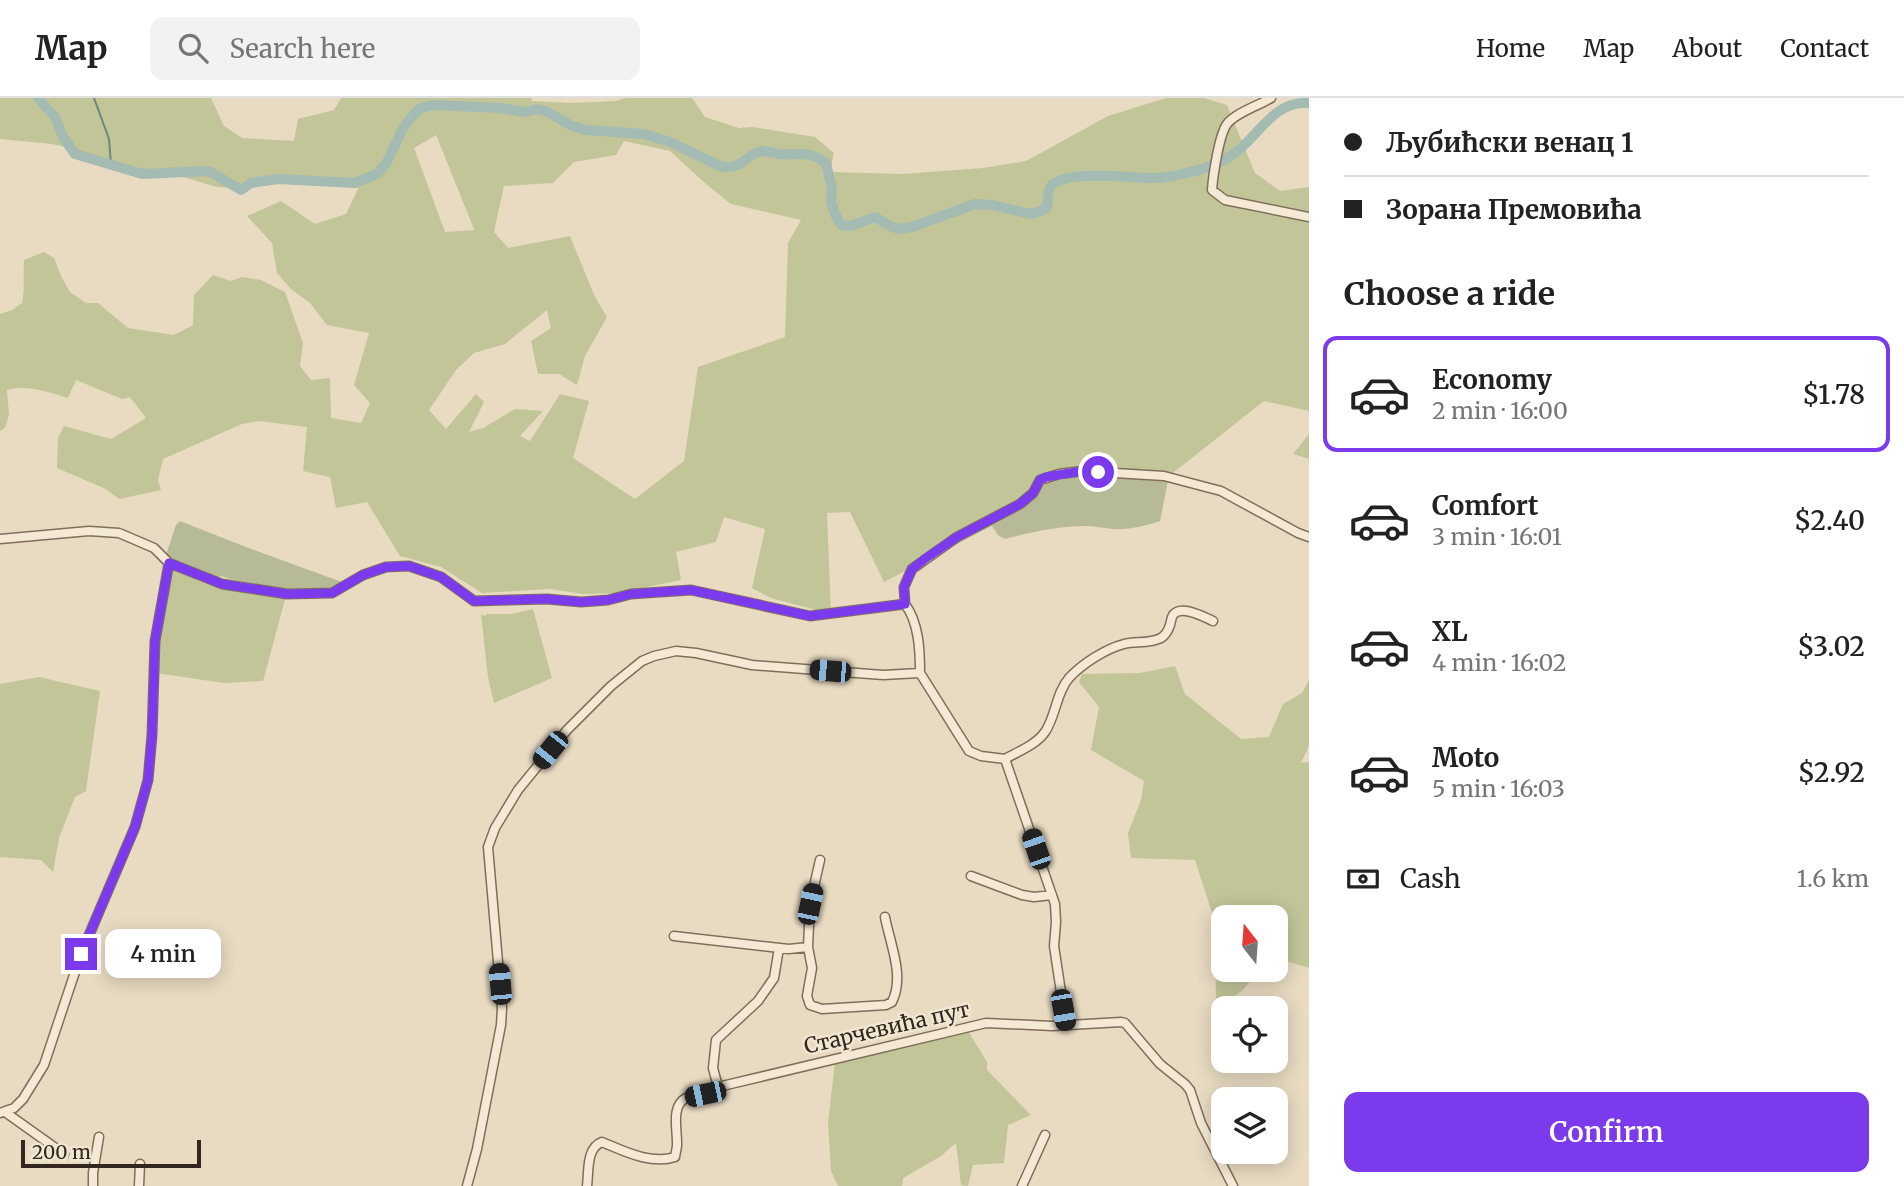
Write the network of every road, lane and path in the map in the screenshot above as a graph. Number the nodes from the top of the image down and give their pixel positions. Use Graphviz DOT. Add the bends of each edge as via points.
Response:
graph roads {
  1 [pos="1271,98"];
  2 [pos="1309,217"];
  3 [pos="1309,537"];
  4 [pos="0,539"];
  5 [pos="169,563"];
  6 [pos="905,604"];
  7 [pos="1213,621"];
  8 [pos="920,673"];
  9 [pos="1005,759"];
  10 [pos="820,860"];
  11 [pos="971,876"];
  12 [pos="1052,895"];
  13 [pos="885,918"];
  14 [pos="674,936"];
  15 [pos="779,947"];
  16 [pos="808,947"];
  17 [pos="1066,1025"];
  18 [pos="718,1087"];
  19 [pos="3,1113"];
  20 [pos="1045,1135"];
  21 [pos="99,1137"];
  22 [pos="64,1154"];
  23 [pos="140,1164"];
  24 [pos="93,1186"];
  25 [pos="139,1186"];
  26 [pos="467,1186"];
  27 [pos="587,1186"];
  28 [pos="1021,1186"];
  29 [pos="1233,1186"];
  1 -- 2 [label="street" via="1227,124 1212,190 1225,200"];
  3 -- 6 [label="street" via="1221,491 1164,476 1059,474 1040,480 1020,504 957,537 912,569 904,587"];
  4 -- 5 [label="street" via="89,531 119,533 154,548"];
  5 -- 6 [label="street" via="222,584 287,594 332,593 363,575 409,566 441,577 474,601 581,602 691,590 810,616"];
  5 -- 19 [label="street" via="155,641 148,780 135,827 81,954 44,1065 23,1099"];
  6 -- 8 [label="street" via="913,615"];
  7 -- 9 [label="street" via="1179,611 1160,638 1113,647 1102,654 1070,677 1045,733"];
  8 -- 9 [label="street" via="969,751"];
  8 -- 26 [label="street" via="883,675 752,665 676,652 642,661 567,730 518,789 488,847 501,1025"];
  9 -- 12 [label="street"];
  10 -- 16 [label="street, Старчевића пут" via="810,904"];
  11 -- 12 [label="street" via="1023,895"];
  12 -- 17 [label="street"];
  13 -- 16 [label="street, Старчевића пут" via="897,972 892,1002 822,1009 810,1006"];
  14 -- 15 [label="street"];
  15 -- 16 [label="street"];
  15 -- 18 [label="street" via="774,978 758,1001 716,1040 713,1068"];
  17 -- 18 [label="street, Старчевића пут" via="986,1023"];
  17 -- 29 [label="street, Старчевића пут" via="1125,1023 1190,1090 1201,1124"];
  18 -- 27 [label="street, Старчевића пут" via="680,1103 674,1157 657,1160 602,1142 592,1150"];
  19 -- 22 [label="street"];
  20 -- 28 [label="street"];
  21 -- 24 [label="street"];
  23 -- 25 [label="street"];
}
